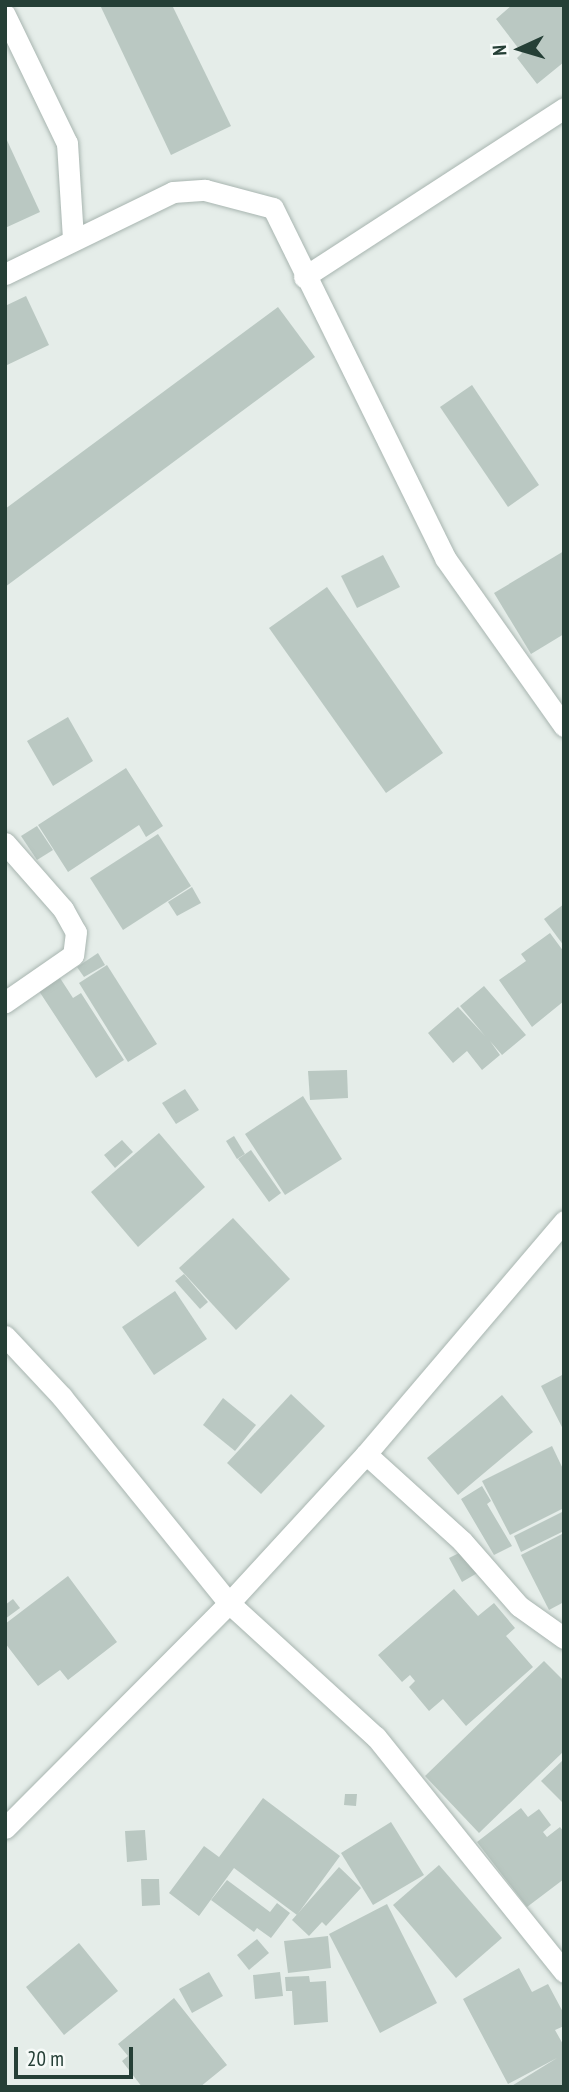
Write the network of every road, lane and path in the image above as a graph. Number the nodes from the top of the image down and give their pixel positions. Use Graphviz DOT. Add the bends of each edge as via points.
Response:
graph roads {
  1 [pos="5,15"];
  2 [pos="564,108"];
  3 [pos="74,239"];
  4 [pos="5,274"];
  5 [pos="304,277"];
  6 [pos="564,726"];
  7 [pos="5,843"];
  8 [pos="5,1002"];
  9 [pos="564,1221"];
  10 [pos="5,1336"];
  11 [pos="366,1454"];
  12 [pos="229,1602"];
  13 [pos="564,1638"];
  14 [pos="5,1828"];
  15 [pos="564,1972"];
  1 -- 3 [label="street" via="67,143"];
  2 -- 5 [label="street"];
  3 -- 4 [label="street"];
  3 -- 5 [label="street" via="173,192 205,190 272,208"];
  5 -- 6 [label="street" via="445,558"];
  7 -- 8 [label="street" via="63,909 76,932 73,955"];
  9 -- 11 [label="street"];
  10 -- 12 [label="street" via="62,1397"];
  11 -- 12 [label="street"];
  11 -- 13 [label="street" via="462,1541 519,1605"];
  12 -- 14 [label="street"];
  12 -- 15 [label="street" via="376,1737"];
}
